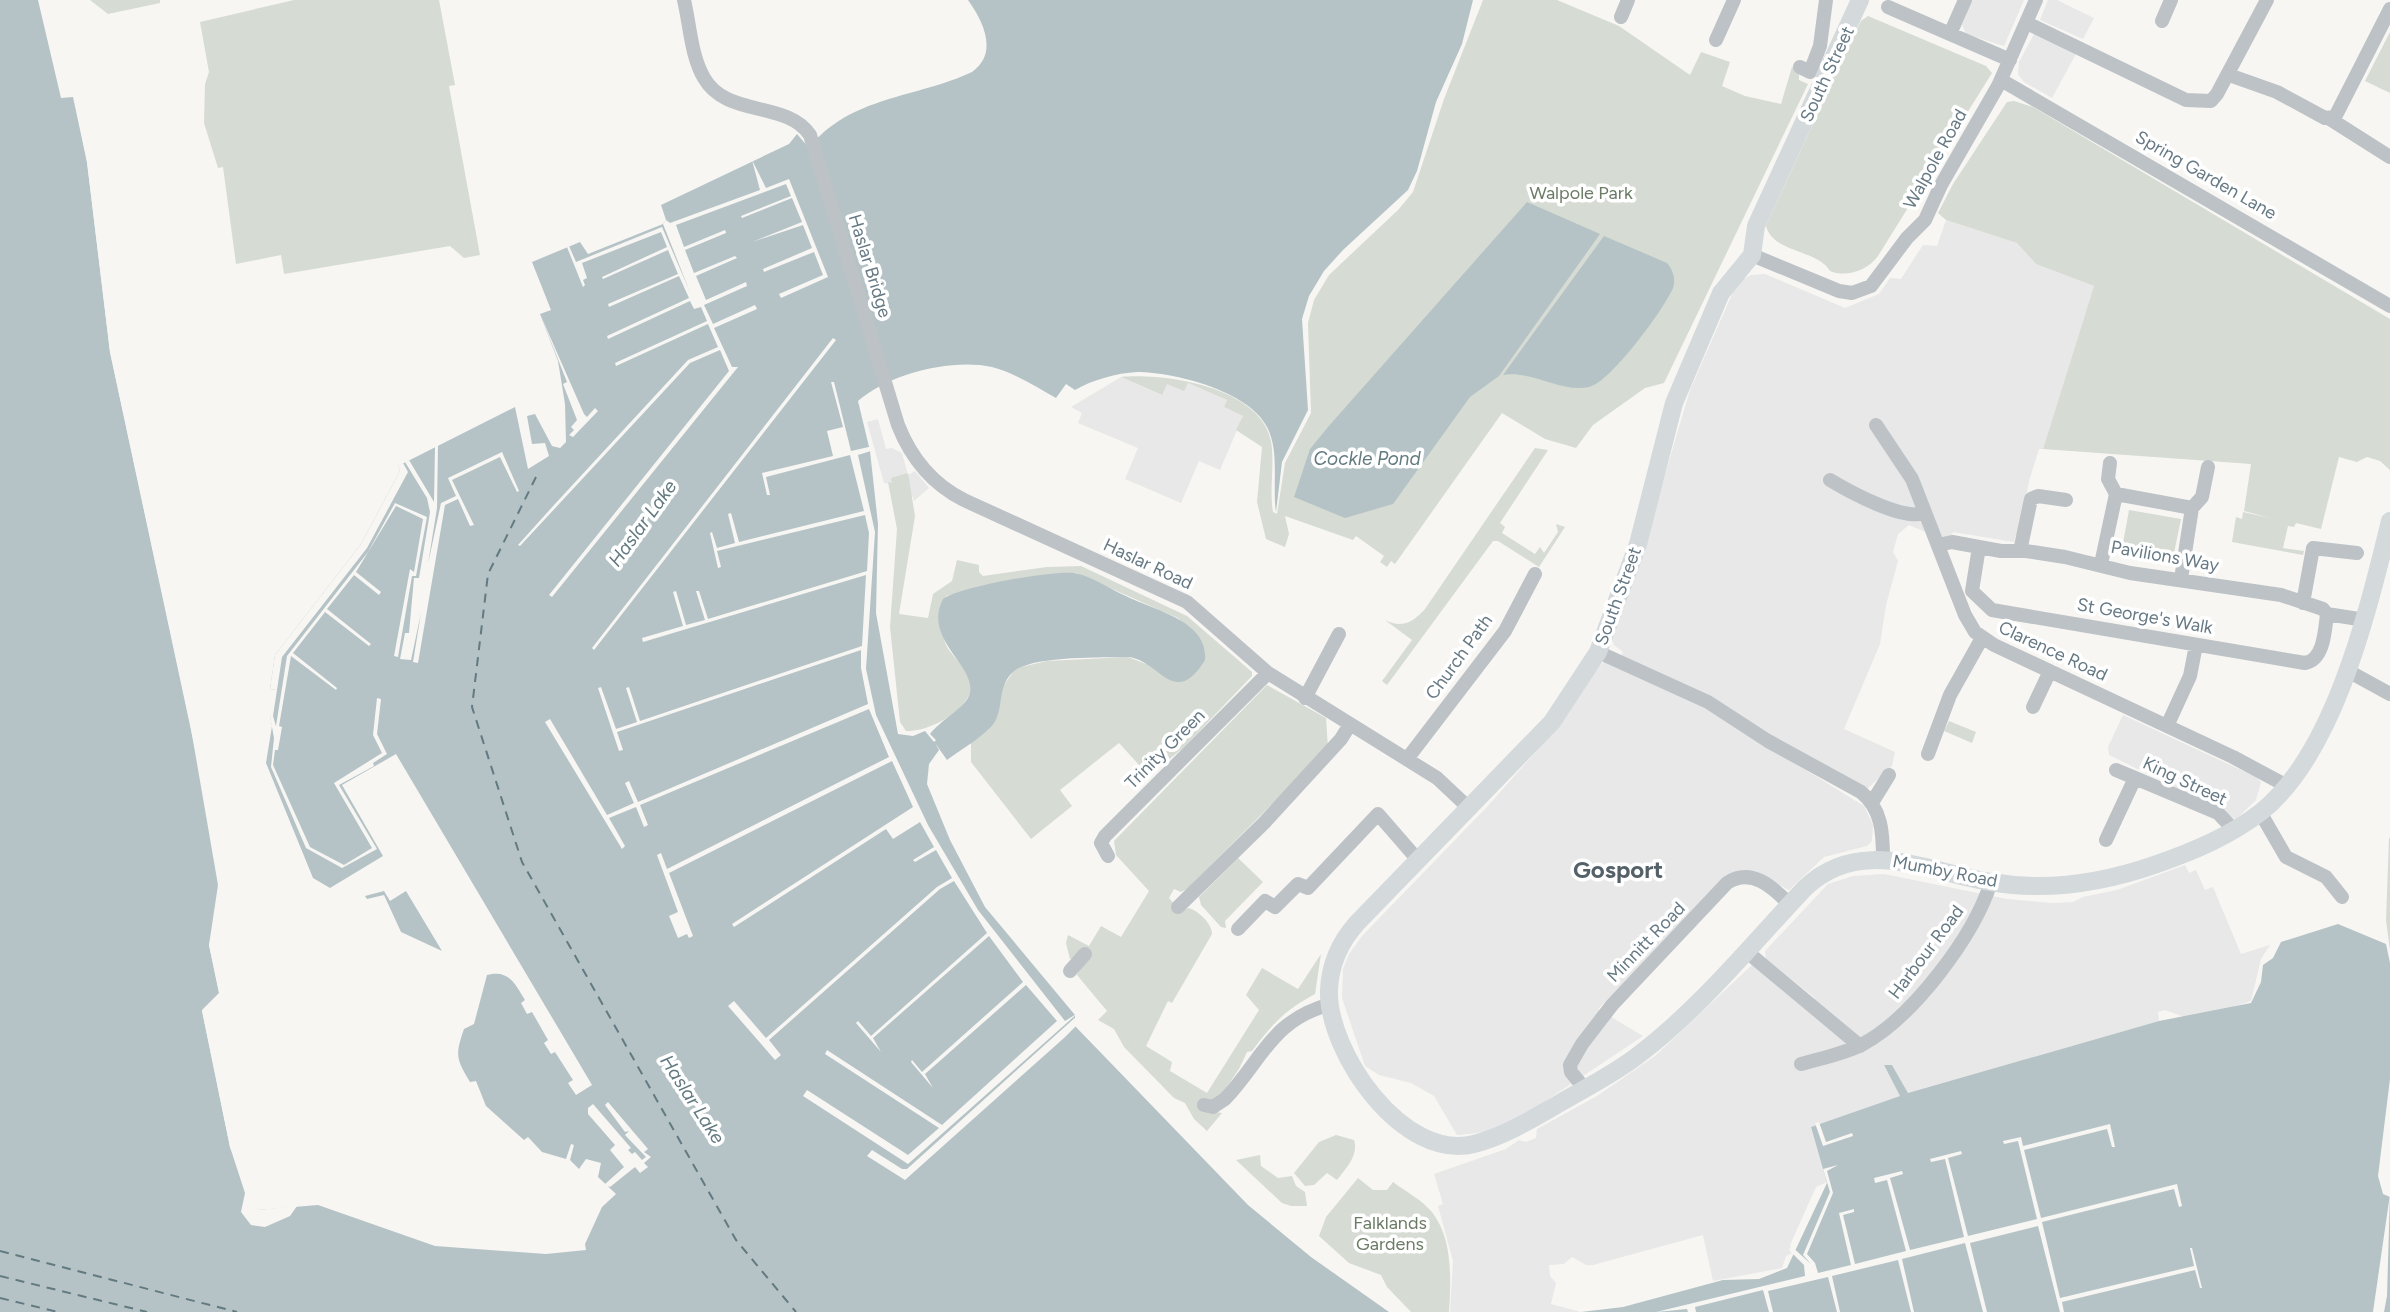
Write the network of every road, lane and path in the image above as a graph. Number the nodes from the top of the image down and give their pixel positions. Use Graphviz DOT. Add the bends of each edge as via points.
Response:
graph roads {
  1 [pos="684,0"];
  2 [pos="1734,0"];
  3 [pos="1826,0"];
  4 [pos="1860,0"];
  5 [pos="1965,0"];
  6 [pos="2036,0"];
  7 [pos="2171,0"];
  8 [pos="2267,0"];
  9 [pos="1888,7"];
  10 [pos="2390,9"];
  11 [pos="2162,20"];
  12 [pos="2027,23"];
  13 [pos="1950,34"];
  14 [pos="1716,40"];
  15 [pos="2010,60"];
  16 [pos="1805,73"];
  17 [pos="2229,75"];
  18 [pos="2001,80"];
  19 [pos="2330,119"];
  20 [pos="2390,157"];
  21 [pos="1752,255"];
  22 [pos="2390,304"];
  23 [pos="890,403"];
  24 [pos="1882,428"];
  25 [pos="2110,463"];
  26 [pos="2208,467"];
  27 [pos="1830,480"];
  28 [pos="2116,494"];
  29 [pos="2066,500"];
  30 [pos="2192,508"];
  31 [pos="1925,513"];
  32 [pos="2390,521"];
  33 [pos="1938,545"];
  34 [pos="1977,547"];
  35 [pos="2020,551"];
  36 [pos="2357,553"];
  37 [pos="2101,564"];
  38 [pos="1535,574"];
  39 [pos="2180,579"];
  40 [pos="2303,603"];
  41 [pos="2327,614"];
  42 [pos="2365,620"];
  43 [pos="1339,635"];
  44 [pos="1982,638"];
  45 [pos="2196,645"];
  46 [pos="1598,652"];
  47 [pos="2050,671"];
  48 [pos="2348,671"];
  49 [pos="1268,673"];
  50 [pos="2390,694"];
  51 [pos="1305,698"];
  52 [pos="2033,708"];
  53 [pos="1349,726"];
  54 [pos="2167,726"];
  55 [pos="1928,754"];
  56 [pos="1408,759"];
  57 [pos="2116,770"];
  58 [pos="1889,775"];
  59 [pos="2135,778"];
  60 [pos="2287,786"];
  61 [pos="1873,801"];
  62 [pos="1470,809"];
  63 [pos="2260,812"];
  64 [pos="2234,830"];
  65 [pos="2106,840"];
  66 [pos="1108,856"];
  67 [pos="1883,859"];
  68 [pos="1418,860"];
  69 [pos="1992,882"];
  70 [pos="2343,897"];
  71 [pos="1789,904"];
  72 [pos="1178,907"];
  73 [pos="1238,929"];
  74 [pos="1746,951"];
  75 [pos="1085,954"];
  76 [pos="1070,971"];
  77 [pos="1331,1004"];
  78 [pos="1860,1046"];
  79 [pos="1801,1064"];
  80 [pos="1585,1089"];
  81 [pos="1204,1105"];
  82 [pos="1396,1120"];
  1 -- 23 [label="street, Haslar Bridge" via="699,69 712,89 741,105 795,120 812,141"];
  2 -- 14 [label="street"];
  3 -- 16 [label="street" via="1820,46"];
  4 -- 21 [label="main road, South Street" via="1756,226"];
  5 -- 13 [label="street"];
  6 -- 12 [label="street, Walpole Road"];
  7 -- 11 [label="street"];
  8 -- 17 [label="street"];
  9 -- 13 [label="street"];
  10 -- 19 [label="street" via="2338,113"];
  12 -- 15 [label="street, Walpole Road"];
  12 -- 17 [label="street" via="2186,100 2211,101"];
  13 -- 15 [label="street"];
  15 -- 18 [label="street, Walpole Road"];
  17 -- 19 [label="street" via="2277,92"];
  18 -- 21 [label="street, Walpole Road" via="1925,220 1871,286 1852,293 1839,291"];
  18 -- 22 [label="street, Spring Garden Lane"];
  19 -- 20 [label="street"];
  21 -- 46 [label="main road, South Street" via="1721,293 1674,403 1638,544"];
  23 -- 49 [label="street, Haslar Road" via="912,454 943,488 1186,602"];
  24 -- 31 [label="street, Clarence Road"];
  25 -- 28 [label="street" via="2108,479"];
  26 -- 30 [label="street" via="2202,497"];
  27 -- 31 [label="street" via="1906,514"];
  28 -- 30 [label="street"];
  28 -- 37 [label="street"];
  29 -- 35 [label="street" via="2031,499"];
  30 -- 39 [label="street"];
  31 -- 33 [label="street, Clarence Road"];
  32 -- 42 [label="main road, Mumby Road"];
  33 -- 34 [label="street, Pavilions Way" via="1952,542"];
  33 -- 44 [label="street, Clarence Road" via="1966,619"];
  34 -- 35 [label="street, Pavilions Way"];
  34 -- 45 [label="street, St George's Walk" via="1972,593 1993,610"];
  35 -- 37 [label="street, Pavilions Way"];
  36 -- 40 [label="street" via="2313,548"];
  37 -- 39 [label="street, Pavilions Way"];
  38 -- 56 [label="street, Church Path" via="1505,631"];
  39 -- 40 [label="street, Pavilions Way" via="2286,596"];
  40 -- 41 [label="street, Pavilions Way"];
  41 -- 42 [label="street, Pavilions Way"];
  41 -- 45 [label="street, St George's Walk" via="2319,651 2307,663"];
  42 -- 48 [label="main road, Mumby Road"];
  43 -- 51 [label="street"];
  44 -- 47 [label="street, Clarence Road"];
  44 -- 55 [label="street" via="1950,695"];
  45 -- 54 [label="street" via="2190,676"];
  46 -- 61 [label="street" via="1708,702"];
  46 -- 62 [label="main road, South Street" via="1552,722"];
  47 -- 52 [label="street"];
  47 -- 54 [label="street, Clarence Road"];
  48 -- 50 [label="street"];
  48 -- 60 [label="main road, Mumby Road"];
  49 -- 51 [label="street, Haslar Road"];
  49 -- 66 [label="street, Trinity Green" via="1105,836 1101,843"];
  51 -- 53 [label="street, Haslar Road"];
  53 -- 56 [label="street, Haslar Road"];
  53 -- 72 [label="street" via="1272,814"];
  54 -- 60 [label="street, Clarence Road"];
  56 -- 62 [label="street, Haslar Road"];
  57 -- 59 [label="street, King Street"];
  58 -- 61 [label="street"];
  59 -- 64 [label="street, King Street" via="2218,813"];
  59 -- 65 [label="street"];
  60 -- 63 [label="main road, Mumby Road"];
  61 -- 67 [label="street"];
  62 -- 68 [label="main road, South Street"];
  63 -- 64 [label="main road, Mumby Road"];
  63 -- 70 [label="street" via="2286,857 2326,877"];
  64 -- 69 [label="main road, Mumby Road" via="2193,852 2110,880 2051,887"];
  67 -- 69 [label="main road, Mumby Road"];
  67 -- 71 [label="main road, Mumby Road" via="1829,869"];
  68 -- 73 [label="street" via="1378,814 1308,888 1298,884 1275,907 1265,901"];
  68 -- 77 [label="main road, South Street" via="1347,934 1333,965"];
  69 -- 78 [label="street, Harbour Road" via="1978,917 1915,1003"];
  71 -- 74 [label="main road, Mumby Road"];
  71 -- 80 [label="street, Minnitt Road" via="1752,878 1738,877 1720,890 1612,1005 1582,1044 1570,1065"];
  74 -- 78 [label="street"];
  74 -- 80 [label="main road, Mumby Road" via="1660,1037"];
  75 -- 76 [label="street"];
  77 -- 81 [label="street" via="1290,1020 1225,1099 1216,1106"];
  77 -- 82 [label="main road, South Street" via="1354,1066 1370,1094"];
  78 -- 79 [label="street, Harbour Road"];
  80 -- 82 [label="main road, Mumby Road" via="1498,1136 1472,1144 1431,1140"];
}
